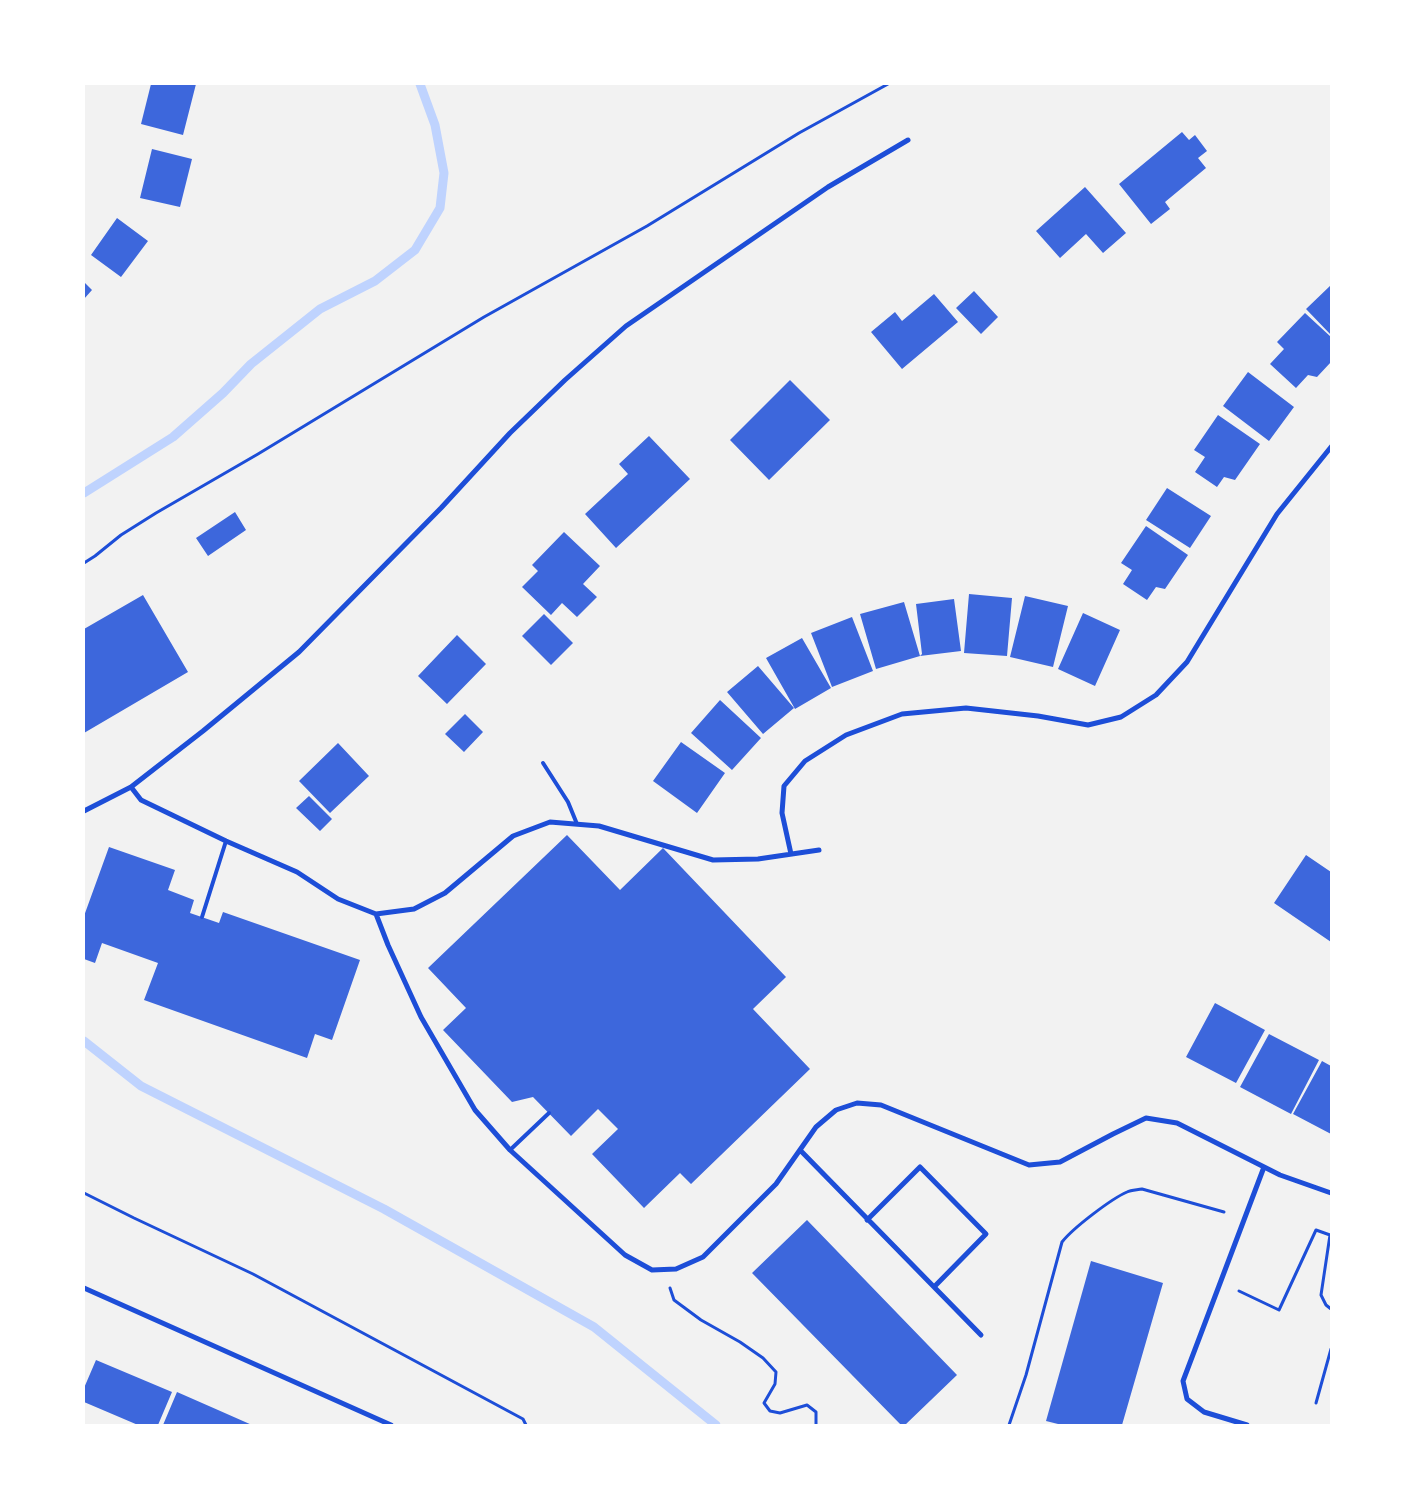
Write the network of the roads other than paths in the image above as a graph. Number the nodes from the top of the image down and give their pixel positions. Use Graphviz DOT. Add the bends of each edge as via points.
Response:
graph roads {
  1 [pos="908,140"];
  2 [pos="1331,447"];
  3 [pos="543,763"];
  4 [pos="131,787"];
  5 [pos="84,811"];
  6 [pos="578,824"];
  7 [pos="226,840"];
  8 [pos="818,850"];
  9 [pos="791,854"];
  10 [pos="376,914"];
  11 [pos="202,917"];
  12 [pos="548,1113"];
  13 [pos="510,1150"];
  14 [pos="800,1150"];
  15 [pos="1264,1166"];
  16 [pos="1331,1193"];
  17 [pos="868,1220"];
  18 [pos="934,1287"];
  19 [pos="84,1288"];
  20 [pos="981,1335"];
  21 [pos="391,1425"];
  22 [pos="1246,1425"];
  1 -- 4 [label="street" via="828,187 626,326 510,433 299,652"];
  2 -- 9 [label="street" via="1277,514 1187,662 1156,694 1121,717 1088,725 966,708 902,714 846,735 805,761 784,786 782,813"];
  3 -- 6 [label="lane"];
  4 -- 5 [label="street"];
  4 -- 7 [label="street" via="141,800"];
  6 -- 9 [label="street" via="599,826 713,860"];
  6 -- 10 [label="street" via="550,822 513,836 445,892 414,909"];
  7 -- 10 [label="street" via="297,872 338,899"];
  7 -- 11 [label="lane"];
  8 -- 9 [label="street"];
  10 -- 13 [label="street" via="421,1017 475,1110"];
  12 -- 13 [label="lane"];
  13 -- 14 [label="street" via="625,1255 652,1270 676,1269 703,1257 776,1184"];
  14 -- 15 [label="street" via="816,1127 836,1110 857,1103 882,1105 1029,1165 1060,1162 1146,1118 1177,1123"];
  14 -- 17 [label="street"];
  15 -- 16 [label="street"];
  15 -- 22 [label="street" via="1183,1381 1188,1399 1204,1412"];
  17 -- 18 [label="street"];
  17 -- 18 [label="street" via="920,1167 986,1234"];
  18 -- 20 [label="street"];
  19 -- 21 [label="street"];
}
